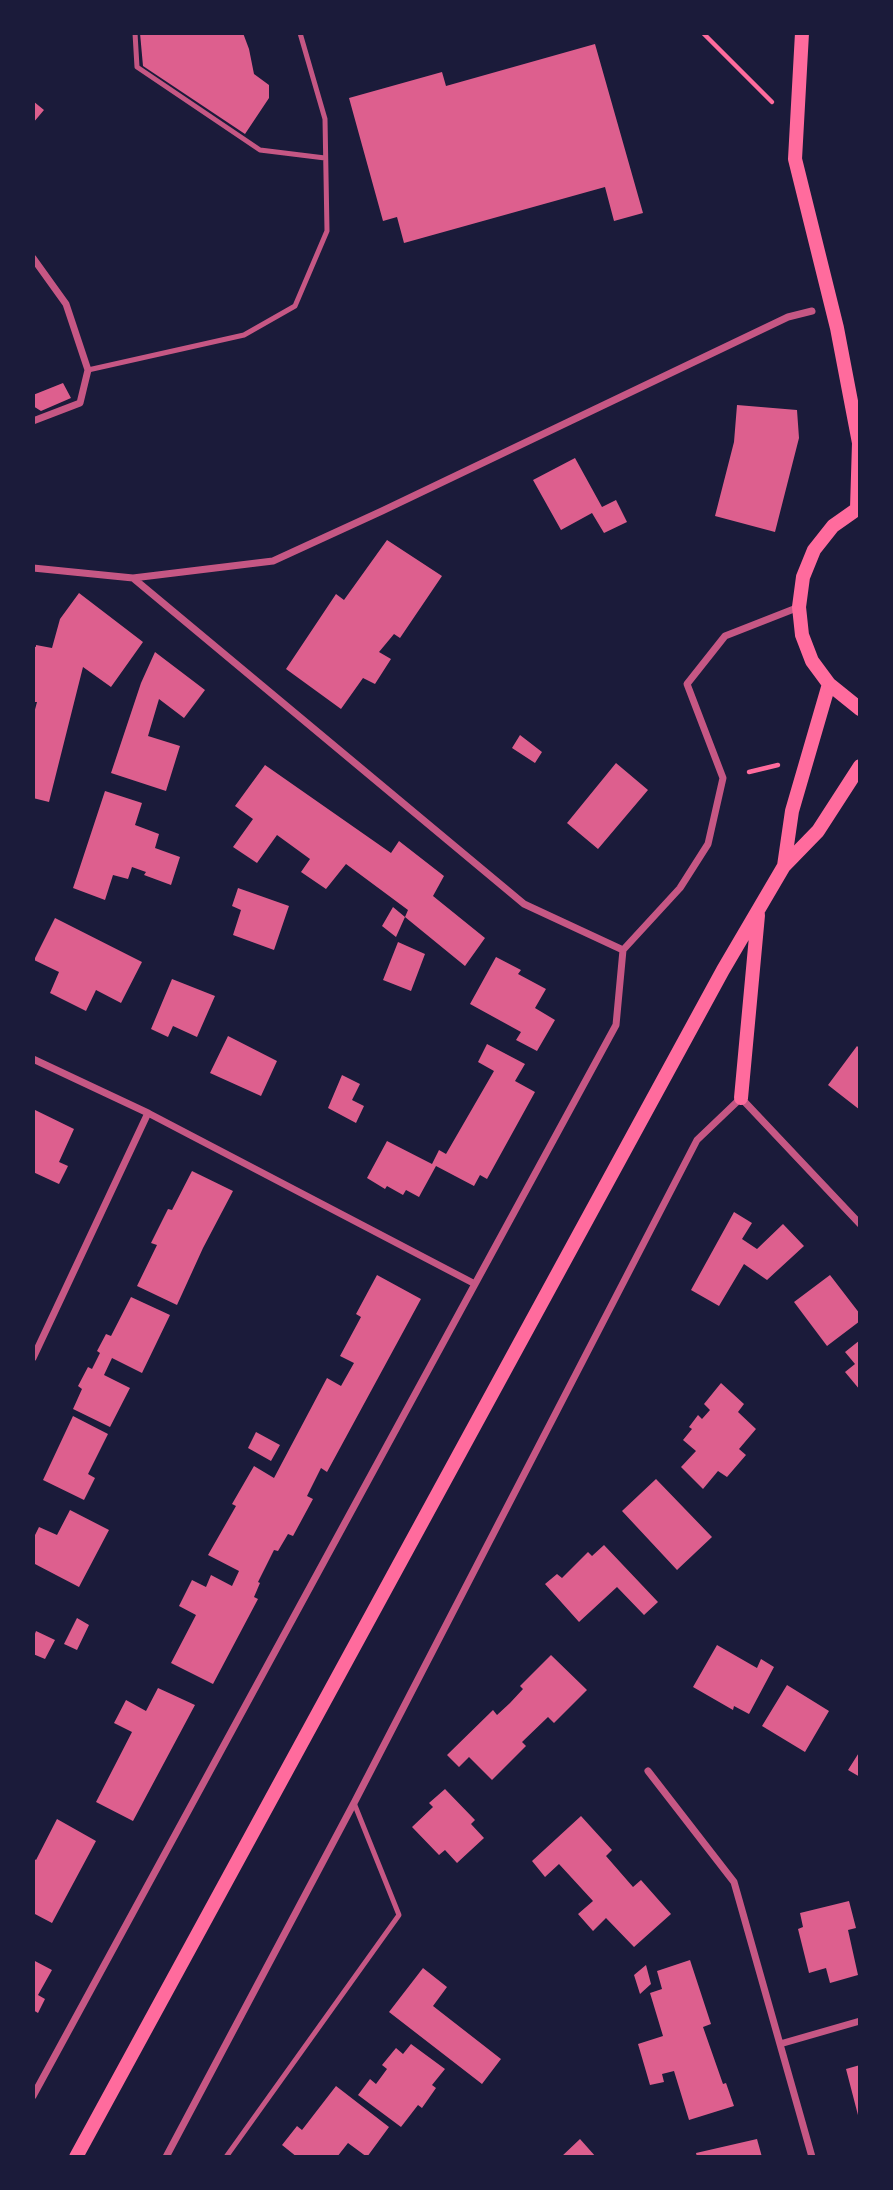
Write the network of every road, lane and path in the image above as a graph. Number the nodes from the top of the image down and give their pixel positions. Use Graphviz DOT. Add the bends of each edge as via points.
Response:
graph roads {
  1 [pos="135,33"];
  2 [pos="300,33"];
  3 [pos="703,33"];
  4 [pos="802,33"];
  5 [pos="797,126"];
  6 [pos="326,158"];
  7 [pos="33,258"];
  8 [pos="812,312"];
  9 [pos="88,370"];
  10 [pos="33,421"];
  11 [pos="858,507"];
  12 [pos="33,568"];
  13 [pos="133,578"];
  14 [pos="799,607"];
  15 [pos="829,684"];
  16 [pos="860,709"];
  17 [pos="783,764"];
  18 [pos="860,766"];
  19 [pos="749,772"];
  20 [pos="784,866"];
  21 [pos="759,910"];
  22 [pos="624,950"];
  23 [pos="33,1059"];
  24 [pos="741,1098"];
  25 [pos="148,1113"];
  26 [pos="860,1224"];
  27 [pos="475,1284"];
  28 [pos="33,1358"];
  29 [pos="648,1771"];
  30 [pos="354,1803"];
  31 [pos="860,2021"];
  32 [pos="780,2044"];
  33 [pos="33,2096"];
  34 [pos="76,2157"];
  35 [pos="166,2157"];
  36 [pos="226,2157"];
  37 [pos="812,2157"];
  1 -- 6 [label="lane" via="137,67 260,150"];
  2 -- 6 [label="lane" via="325,119"];
  3 -- 5 [label="path"];
  4 -- 5 [label="main road"];
  5 -- 11 [label="main road" via="796,159 859,443"];
  6 -- 9 [label="lane" via="327,231 295,306 244,335"];
  7 -- 9 [label="street" via="66,304"];
  8 -- 13 [label="street" via="788,317 273,561"];
  9 -- 10 [label="street" via="80,403"];
  11 -- 14 [label="main road" via="833,526 814,550 803,577"];
  12 -- 13 [label="street"];
  13 -- 22 [label="street" via="524,904"];
  14 -- 15 [label="main road" via="802,635 812,661"];
  14 -- 22 [label="street" via="725,636 687,684 723,778 708,844 680,888"];
  15 -- 16 [label="main road"];
  15 -- 20 [label="main road" via="792,811"];
  17 -- 19 [label="path"];
  18 -- 20 [label="main road" via="818,831"];
  20 -- 21 [label="main road"];
  21 -- 24 [label="main road"];
  21 -- 34 [label="main road"];
  22 -- 27 [label="street" via="616,1025"];
  23 -- 25 [label="street"];
  24 -- 26 [label="street"];
  24 -- 30 [label="street" via="697,1140"];
  25 -- 27 [label="street"];
  25 -- 28 [label="street"];
  27 -- 33 [label="street"];
  29 -- 32 [label="street" via="734,1882"];
  30 -- 35 [label="street"];
  30 -- 36 [label="lane" via="399,1915"];
  31 -- 32 [label="street"];
  32 -- 37 [label="street"];
}
